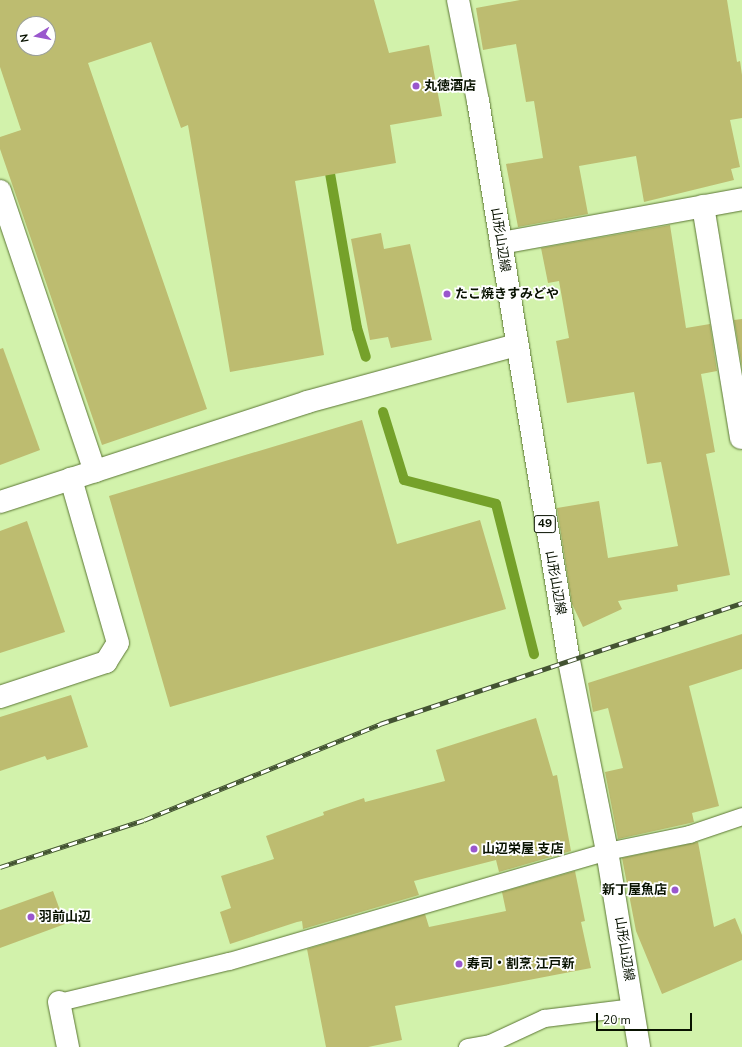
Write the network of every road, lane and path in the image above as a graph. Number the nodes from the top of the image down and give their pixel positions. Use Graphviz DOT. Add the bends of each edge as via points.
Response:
graph roads {
  1 [pos="458,0"];
  2 [pos="0,191"];
  3 [pos="742,199"];
  4 [pos="703,206"];
  5 [pos="501,243"];
  6 [pos="517,345"];
  7 [pos="741,438"];
  8 [pos="94,471"];
  9 [pos="71,479"];
  10 [pos="0,502"];
  11 [pos="0,697"];
  12 [pos="742,816"];
  13 [pos="608,851"];
  14 [pos="59,1002"];
  15 [pos="633,1007"];
  16 [pos="68,1047"];
  17 [pos="467,1047"];
  18 [pos="639,1047"];
  1 -- 5 [label="street, 山形山辺線 / 49" via="478,101"];
  2 -- 8 [label="street"];
  3 -- 4 [label="street"];
  4 -- 5 [label="street"];
  4 -- 7 [label="street"];
  5 -- 6 [label="street, 山形山辺線 / 49"];
  6 -- 8 [label="street" via="306,402"];
  6 -- 13 [label="street, 山形山辺線 / 49" via="567,653"];
  8 -- 9 [label="street"];
  9 -- 10 [label="street"];
  9 -- 11 [label="street" via="118,644 106,662"];
  12 -- 13 [label="lane" via="689,834"];
  13 -- 14 [label="lane" via="229,961"];
  13 -- 15 [label="street, 山形山辺線 / 49"];
  14 -- 16 [label="street"];
  15 -- 17 [label="lane" via="544,1018 490,1043"];
  15 -- 18 [label="street, 山形山辺線 / 49"];
}
